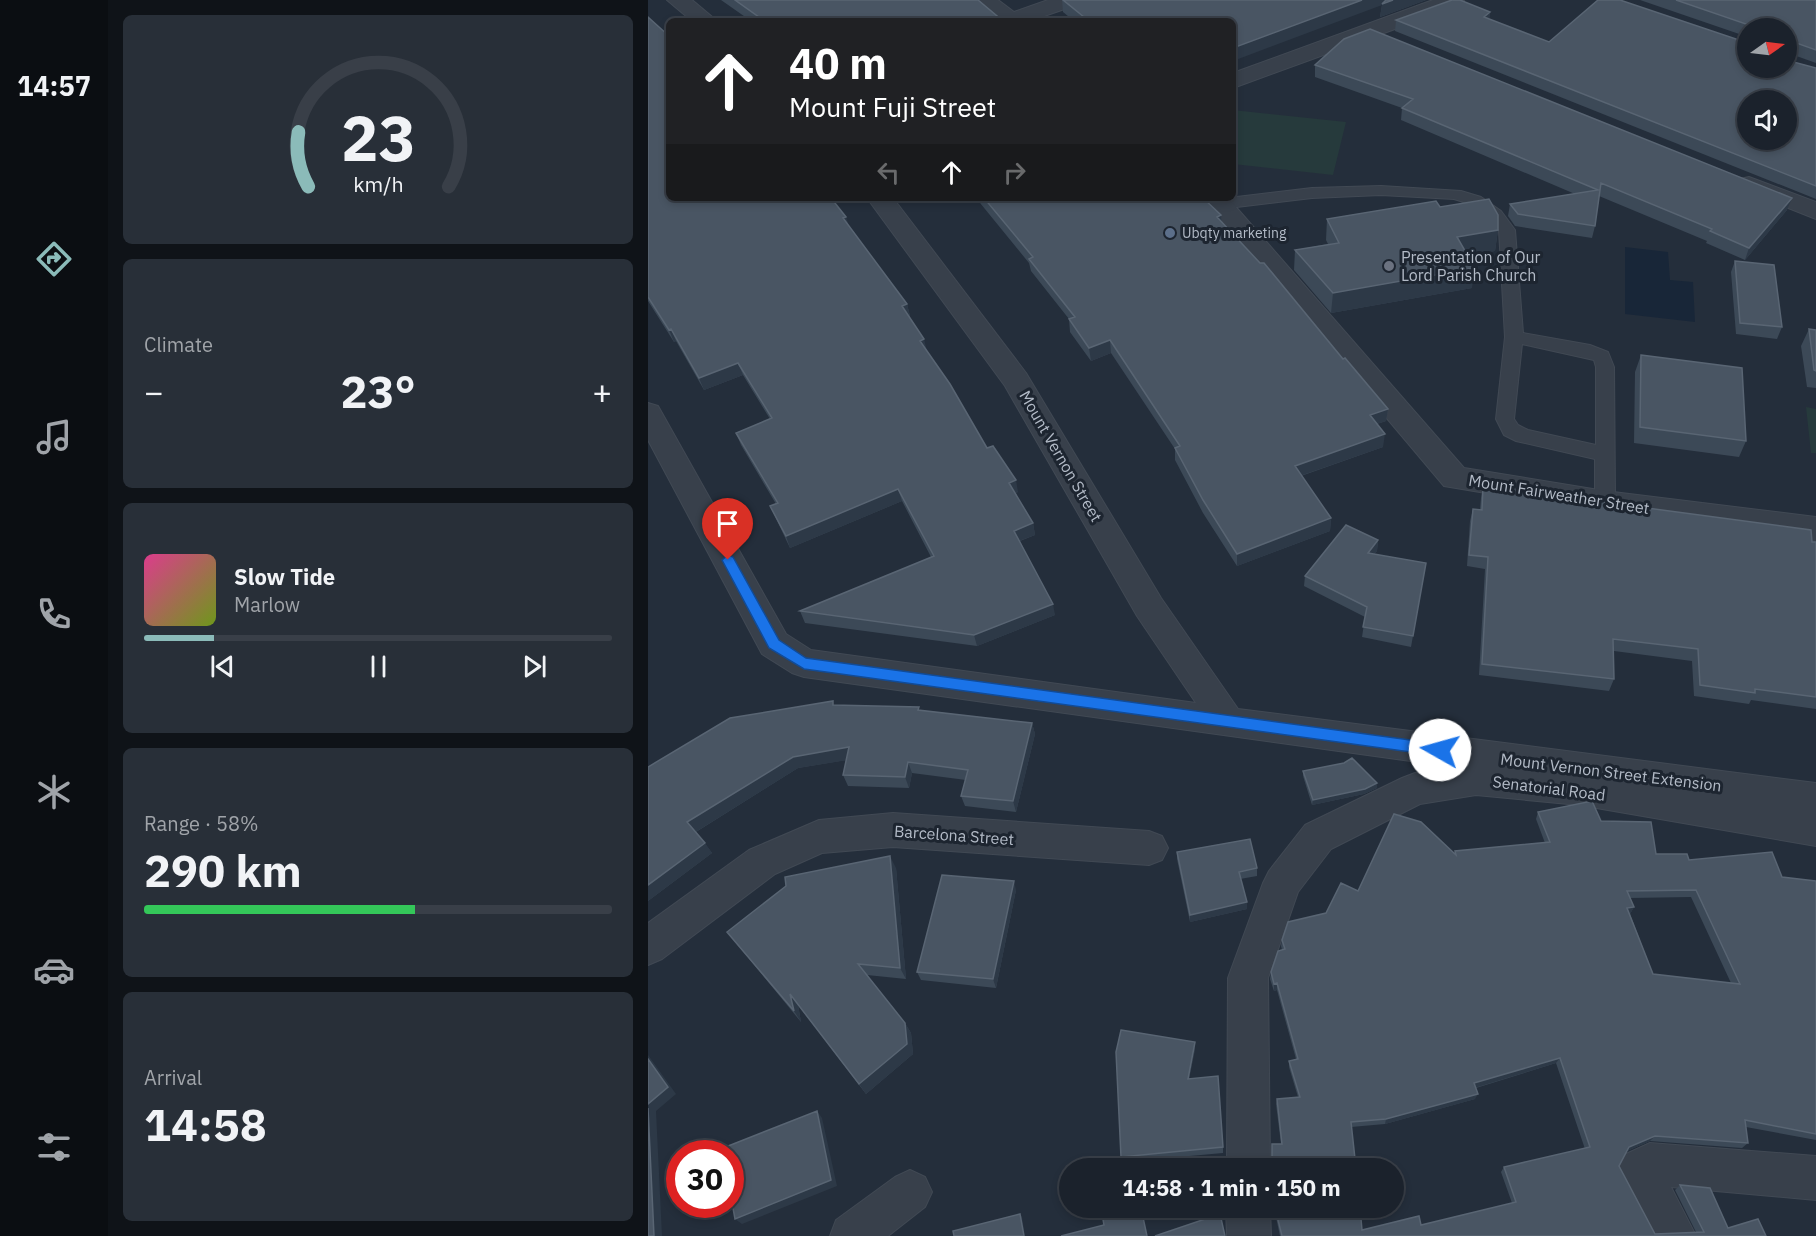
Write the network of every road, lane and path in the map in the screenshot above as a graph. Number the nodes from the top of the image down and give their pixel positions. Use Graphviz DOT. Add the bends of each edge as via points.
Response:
graph roads {
  1 [pos="678,0"];
  2 [pos="984,0"];
  3 [pos="1068,0"];
  4 [pos="1453,0"];
  5 [pos="702,18"];
  6 [pos="1007,18"];
  7 [pos="1019,18"];
  8 [pos="1369,31"];
  9 [pos="1402,45"];
  10 [pos="1236,80"];
  11 [pos="1729,176"];
  12 [pos="1236,199"];
  13 [pos="882,201"];
  14 [pos="1217,201"];
  15 [pos="1816,211"];
  16 [pos="1514,337"];
  17 [pos="648,413"];
  18 [pos="1605,454"];
  19 [pos="1605,502"];
  20 [pos="1816,529"];
  21 [pos="1228,722"];
  22 [pos="1816,799"];
  23 [pos="1816,829"];
  24 [pos="1149,848"];
  25 [pos="648,946"];
  26 [pos="1248,1158"];
  27 [pos="1816,1178"];
  28 [pos="910,1191"];
  29 [pos="1248,1218"];
  30 [pos="852,1236"];
  31 [pos="1249,1236"];
  32 [pos="1674,1236"];
  1 -- 5 [label="street"];
  2 -- 6 [label="street"];
  3 -- 7 [label="street"];
  4 -- 8 [label="street"];
  8 -- 9 [label="street"];
  8 -- 10 [label="street"];
  11 -- 15 [label="street"];
  12 -- 16 [label="lane" via="1362,190 1436,193 1485,205 1507,230"];
  13 -- 21 [label="street, Mount Vernon Street" via="1016,380 1149,607"];
  14 -- 19 [label="street, Mount Fairweather Street" via="1455,478"];
  16 -- 18 [label="lane" via="1602,356"];
  16 -- 18 [label="lane" via="1505,419 1511,430"];
  17 -- 21 [label="street, Mount Vernon Street Extension" via="774,644 804,663"];
  18 -- 19 [label="lane"];
  19 -- 20 [label="street, Mount Fairweather Street"];
  21 -- 22 [label="street, Mount Vernon Street Extension"];
  23 -- 26 [label="street, Senatorial Road" via="1579,789 1476,779 1415,789 1318,837 1282,883 1248,978"];
  24 -- 25 [label="street, Barcelona Street" via="893,830 819,837 762,862"];
  27 -- 32 [label="street" via="1648,1165 1639,1172"];
  28 -- 30 [label="street"];
  29 -- 31 [label="street"];
}
